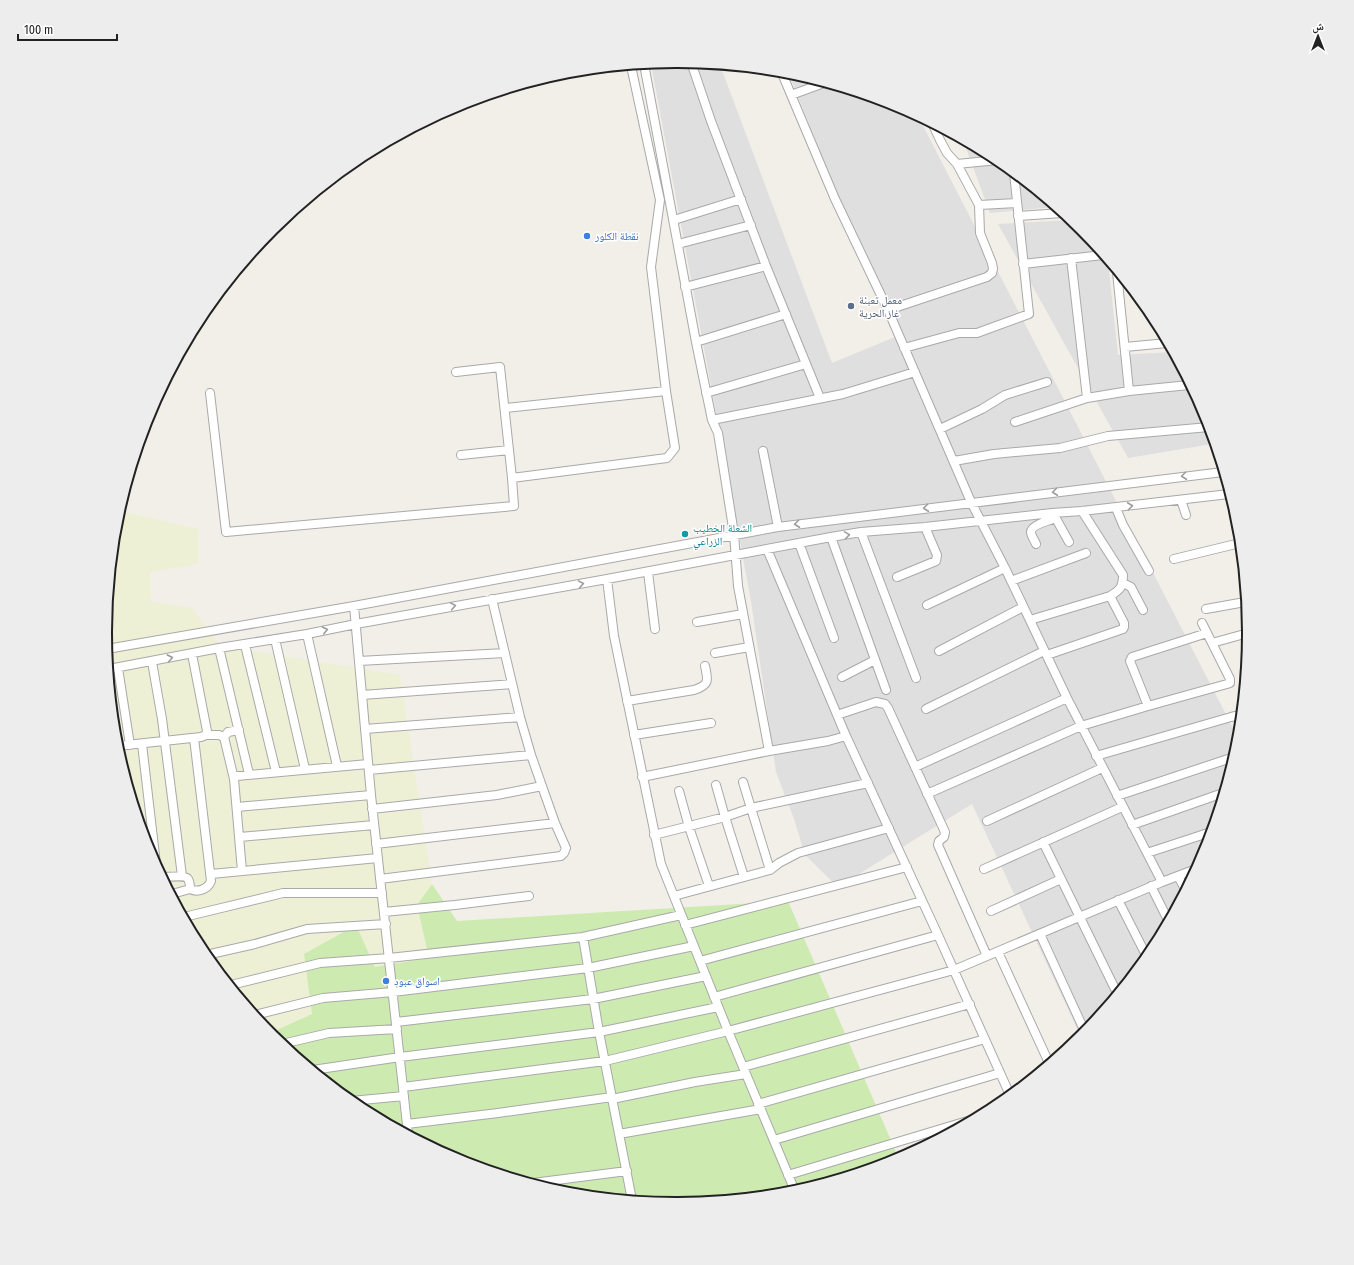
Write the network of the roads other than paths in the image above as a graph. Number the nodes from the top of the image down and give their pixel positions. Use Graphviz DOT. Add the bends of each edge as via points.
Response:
graph roads {
  1 [pos="693,68"];
  2 [pos="645,69"];
  3 [pos="632,70"];
  4 [pos="784,79"];
  5 [pos="817,86"];
  6 [pos="791,95"];
  7 [pos="936,131"];
  8 [pos="988,161"];
  9 [pos="957,164"];
  10 [pos="1015,180"];
  11 [pos="741,199"];
  12 [pos="1017,203"];
  13 [pos="979,205"];
  14 [pos="1055,213"];
  15 [pos="1018,216"];
  16 [pos="674,220"];
  17 [pos="751,225"];
  18 [pos="678,244"];
  19 [pos="1097,256"];
  20 [pos="1071,258"];
  21 [pos="1023,264"];
  22 [pos="766,266"];
  23 [pos="1118,280"];
  24 [pos="685,287"];
  25 [pos="888,310"];
  26 [pos="786,314"];
  27 [pos="696,342"];
  28 [pos="1162,343"];
  29 [pos="1125,347"];
  30 [pos="904,348"];
  31 [pos="806,364"];
  32 [pos="456,372"];
  33 [pos="915,372"];
  34 [pos="1047,382"];
  35 [pos="1184,386"];
  36 [pos="666,391"];
  37 [pos="1129,391"];
  38 [pos="210,393"];
  39 [pos="706,393"];
  40 [pos="820,398"];
  41 [pos="1087,398"];
  42 [pos="504,408"];
  43 [pos="712,420"];
  44 [pos="1015,422"];
  45 [pos="940,428"];
  46 [pos="1203,428"];
  47 [pos="509,450"];
  48 [pos="763,452"];
  49 [pos="461,455"];
  50 [pos="954,461"];
  51 [pos="1218,472"];
  52 [pos="512,478"];
  53 [pos="1224,495"];
  54 [pos="1182,500"];
  55 [pos="971,502"];
  56 [pos="1116,508"];
  57 [pos="1082,511"];
  58 [pos="1054,515"];
  59 [pos="1186,515"];
  60 [pos="980,521"];
  61 [pos="778,527"];
  62 [pos="925,527"];
  63 [pos="861,532"];
  64 [pos="734,534"];
  65 [pos="831,537"];
  66 [pos="1069,542"];
  67 [pos="798,544"];
  68 [pos="1036,544"];
  69 [pos="1235,544"];
  70 [pos="767,549"];
  71 [pos="1086,553"];
  72 [pos="736,555"];
  73 [pos="1174,559"];
  74 [pos="1005,568"];
  75 [pos="1149,571"];
  76 [pos="648,572"];
  77 [pos="897,577"];
  78 [pos="607,579"];
  79 [pos="1011,581"];
  80 [pos="1123,583"];
  81 [pos="1110,596"];
  82 [pos="492,599"];
  83 [pos="1240,603"];
  84 [pos="927,605"];
  85 [pos="354,606"];
  86 [pos="1023,607"];
  87 [pos="1206,609"];
  88 [pos="1143,610"];
  89 [pos="743,614"];
  90 [pos="1030,620"];
  91 [pos="697,622"];
  92 [pos="1202,623"];
  93 [pos="356,624"];
  94 [pos="655,629"];
  95 [pos="1207,633"];
  96 [pos="308,634"];
  97 [pos="1242,635"];
  98 [pos="834,638"];
  99 [pos="275,639"];
  100 [pos="1212,643"];
  101 [pos="245,645"];
  102 [pos="749,647"];
  103 [pos="113,648"];
  104 [pos="219,648"];
  105 [pos="939,651"];
  106 [pos="505,653"];
  107 [pos="715,653"];
  108 [pos="1046,653"];
  109 [pos="192,654"];
  110 [pos="876,660"];
  111 [pos="359,661"];
  112 [pos="152,662"];
  113 [pos="705,666"];
  114 [pos="113,668"];
  115 [pos="114,675"];
  116 [pos="842,677"];
  117 [pos="916,678"];
  118 [pos="512,684"];
  119 [pos="886,690"];
  120 [pos="362,695"];
  121 [pos="1067,698"];
  122 [pos="627,701"];
  123 [pos="1148,706"];
  124 [pos="926,709"];
  125 [pos="837,715"];
  126 [pos="520,717"];
  127 [pos="1235,717"];
  128 [pos="711,724"];
  129 [pos="1081,726"];
  130 [pos="365,729"];
  131 [pos="239,730"];
  132 [pos="206,735"];
  133 [pos="634,735"];
  134 [pos="846,736"];
  135 [pos="224,737"];
  136 [pos="194,738"];
  137 [pos="165,741"];
  138 [pos="142,744"];
  139 [pos="124,745"];
  140 [pos="130,745"];
  141 [pos="769,751"];
  142 [pos="531,755"];
  143 [pos="1096,756"];
  144 [pos="1227,759"];
  145 [pos="337,766"];
  146 [pos="368,767"];
  147 [pos="915,767"];
  148 [pos="1102,768"];
  149 [pos="305,769"];
  150 [pos="276,772"];
  151 [pos="249,774"];
  152 [pos="642,777"];
  153 [pos="234,779"];
  154 [pos="743,782"];
  155 [pos="868,783"];
  156 [pos="716,785"];
  157 [pos="542,786"];
  158 [pos="679,791"];
  159 [pos="927,794"];
  160 [pos="371,795"];
  161 [pos="1218,795"];
  162 [pos="1117,796"];
  163 [pos="237,806"];
  164 [pos="1122,806"];
  165 [pos="751,808"];
  166 [pos="372,809"];
  167 [pos="724,817"];
  168 [pos="987,821"];
  169 [pos="555,823"];
  170 [pos="374,825"];
  171 [pos="1132,825"];
  172 [pos="689,827"];
  173 [pos="889,828"];
  174 [pos="1205,834"];
  175 [pos="654,835"];
  176 [pos="240,837"];
  177 [pos="1043,842"];
  178 [pos="376,844"];
  179 [pos="154,846"];
  180 [pos="1147,853"];
  181 [pos="378,858"];
  182 [pos="907,867"];
  183 [pos="984,869"];
  184 [pos="770,870"];
  185 [pos="242,871"];
  186 [pos="1188,872"];
  187 [pos="211,874"];
  188 [pos="168,876"];
  189 [pos="182,876"];
  190 [pos="1178,876"];
  191 [pos="744,877"];
  192 [pos="380,879"];
  193 [pos="1061,879"];
  194 [pos="1162,882"];
  195 [pos="1182,884"];
  196 [pos="709,886"];
  197 [pos="1151,886"];
  198 [pos="190,889"];
  199 [pos="177,893"];
  200 [pos="382,893"];
  201 [pos="529,896"];
  202 [pos="674,896"];
  203 [pos="922,900"];
  204 [pos="1118,900"];
  205 [pos="991,911"];
  206 [pos="384,912"];
  207 [pos="681,915"];
  208 [pos="1166,915"];
  209 [pos="189,917"];
  210 [pos="1080,917"];
  211 [pos="386,924"];
  212 [pos="685,925"];
  213 [pos="1040,934"];
  214 [pos="938,935"];
  215 [pos="583,937"];
  216 [pos="694,946"];
  217 [pos="1144,949"];
  218 [pos="998,952"];
  219 [pos="213,953"];
  220 [pos="987,956"];
  221 [pos="389,958"];
  222 [pos="700,961"];
  223 [pos="588,968"];
  224 [pos="954,970"];
  225 [pos="706,976"];
  226 [pos="236,984"];
  227 [pos="1115,988"];
  228 [pos="393,992"];
  229 [pos="714,997"];
  230 [pos="593,999"];
  231 [pos="970,1004"];
  232 [pos="718,1007"];
  233 [pos="261,1014"];
  234 [pos="397,1026"];
  235 [pos="1082,1026"];
  236 [pos="728,1031"];
  237 [pos="599,1032"];
  238 [pos="985,1039"];
  239 [pos="289,1042"];
  240 [pos="400,1057"];
  241 [pos="1046,1059"];
  242 [pos="605,1061"];
  243 [pos="320,1069"];
  244 [pos="745,1070"];
  245 [pos="1000,1073"];
  246 [pos="403,1087"];
  247 [pos="1008,1090"];
  248 [pos="404,1096"];
  249 [pos="612,1098"];
  250 [pos="360,1100"];
  251 [pos="760,1106"];
  252 [pos="949,1126"];
  253 [pos="406,1127"];
  254 [pos="408,1129"];
  255 [pos="619,1134"];
  256 [pos="774,1140"];
  257 [pos="627,1171"];
  258 [pos="788,1175"];
  259 [pos="546,1181"];
  260 [pos="792,1185"];
  261 [pos="631,1195"];
  1 -- 11 [label="street"];
  2 -- 16 [label="street"];
  3 -- 36 [label="street" via="660,200 651,267"];
  4 -- 6 [label="street"];
  5 -- 6 [label="street"];
  6 -- 25 [label="street" via="835,199"];
  7 -- 9 [label="street"];
  8 -- 9 [label="street"];
  9 -- 13 [label="street"];
  10 -- 12 [label="street"];
  11 -- 16 [label="street"];
  11 -- 17 [label="street"];
  12 -- 13 [label="street"];
  12 -- 15 [label="street"];
  13 -- 25 [label="street" via="980,233 992,263 992,273 987,277"];
  14 -- 15 [label="street"];
  15 -- 21 [label="street"];
  16 -- 18 [label="street"];
  17 -- 18 [label="street"];
  17 -- 22 [label="street"];
  18 -- 24 [label="street"];
  19 -- 20 [label="street"];
  20 -- 21 [label="street"];
  20 -- 41 [label="street"];
  21 -- 30 [label="street" via="1029,314 977,332 959,333"];
  22 -- 24 [label="street"];
  22 -- 26 [label="street"];
  23 -- 29 [label="street"];
  24 -- 27 [label="street"];
  25 -- 30 [label="street"];
  26 -- 27 [label="street"];
  26 -- 31 [label="street"];
  27 -- 39 [label="street"];
  28 -- 29 [label="street"];
  29 -- 37 [label="street"];
  30 -- 33 [label="street"];
  31 -- 39 [label="street"];
  31 -- 40 [label="street"];
  32 -- 42 [label="street" via="500,367"];
  33 -- 40 [label="street" via="843,394"];
  33 -- 45 [label="street"];
  34 -- 45 [label="street" via="1005,395 982,409"];
  35 -- 37 [label="street"];
  36 -- 42 [label="street"];
  36 -- 52 [label="street" via="675,448 667,458"];
  37 -- 41 [label="street"];
  38 -- 52 [label="street" via="226,532 514,506"];
  39 -- 43 [label="street"];
  40 -- 43 [label="street"];
  41 -- 44 [label="street"];
  42 -- 47 [label="street"];
  43 -- 64 [label="street" via="718,433"];
  45 -- 50 [label="street"];
  46 -- 50 [label="street" via="1108,436 1060,448 994,454"];
  47 -- 49 [label="street"];
  47 -- 52 [label="street"];
  48 -- 61 [label="street"];
  50 -- 55 [label="street"];
  51 -- 55 [label="street, one-way"];
  53 -- 54 [label="street"];
  56 -- 54 [label="street, one-way"];
  54 -- 59 [label="street"];
  55 -- 60 [label="street"];
  55 -- 61 [label="street, one-way"];
  56 -- 57 [label="street"];
  56 -- 75 [label="street"];
  57 -- 58 [label="street"];
  57 -- 80 [label="street" via="1123,575"];
  58 -- 60 [label="street"];
  58 -- 66 [label="street"];
  58 -- 68 [label="street" via="1031,529"];
  60 -- 62 [label="street"];
  60 -- 74 [label="street"];
  61 -- 64 [label="street"];
  62 -- 63 [label="street"];
  62 -- 77 [label="street" via="937,555 936,561"];
  65 -- 63 [label="street, one-way"];
  63 -- 117 [label="street"];
  64 -- 72 [label="street"];
  64 -- 85 [label="street"];
  65 -- 67 [label="street"];
  65 -- 110 [label="street"];
  67 -- 70 [label="street"];
  67 -- 98 [label="street"];
  69 -- 73 [label="street"];
  70 -- 72 [label="street"];
  70 -- 125 [label="street"];
  71 -- 79 [label="street"];
  72 -- 76 [label="street"];
  72 -- 89 [label="street"];
  74 -- 79 [label="street"];
  74 -- 84 [label="street"];
  76 -- 78 [label="street"];
  76 -- 94 [label="street"];
  82 -- 78 [label="street, one-way"];
  78 -- 122 [label="street" via="614,636"];
  79 -- 86 [label="street"];
  80 -- 81 [label="street" via="1119,590"];
  80 -- 88 [label="street" via="1131,587"];
  81 -- 90 [label="street"];
  81 -- 108 [label="street" via="1124,623 1123,629"];
  93 -- 82 [label="street, one-way"];
  82 -- 106 [label="street"];
  83 -- 87 [label="street"];
  85 -- 93 [label="street"];
  85 -- 103 [label="street"];
  86 -- 90 [label="street"];
  86 -- 105 [label="street"];
  89 -- 91 [label="street"];
  89 -- 102 [label="street"];
  90 -- 108 [label="street"];
  92 -- 95 [label="street"];
  96 -- 93 [label="street, one-way"];
  93 -- 111 [label="street"];
  95 -- 100 [label="street"];
  95 -- 123 [label="street" via="1130,658"];
  96 -- 99 [label="street"];
  96 -- 145 [label="street"];
  97 -- 100 [label="street"];
  99 -- 101 [label="street"];
  99 -- 149 [label="street"];
  100 -- 123 [label="street" via="1230,683"];
  101 -- 104 [label="street"];
  101 -- 150 [label="street"];
  102 -- 107 [label="street"];
  102 -- 141 [label="street"];
  104 -- 109 [label="street"];
  104 -- 131 [label="street"];
  106 -- 111 [label="street"];
  106 -- 118 [label="street"];
  108 -- 121 [label="street"];
  108 -- 124 [label="street"];
  112 -- 109 [label="street, one-way"];
  109 -- 132 [label="street"];
  110 -- 116 [label="street"];
  110 -- 119 [label="street"];
  111 -- 120 [label="street"];
  112 -- 114 [label="street"];
  112 -- 137 [label="street"];
  113 -- 122 [label="street" via="708,679 702,687"];
  115 -- 140 [label="street"];
  118 -- 120 [label="street"];
  118 -- 126 [label="street"];
  120 -- 130 [label="street"];
  121 -- 129 [label="street"];
  121 -- 147 [label="street"];
  122 -- 133 [label="street"];
  123 -- 129 [label="street"];
  125 -- 134 [label="street"];
  125 -- 147 [label="street" via="876,702 885,704"];
  126 -- 130 [label="street"];
  126 -- 142 [label="street"];
  127 -- 143 [label="street"];
  128 -- 133 [label="street"];
  129 -- 143 [label="street"];
  129 -- 159 [label="street"];
  130 -- 146 [label="street"];
  131 -- 135 [label="street" via="228,732"];
  131 -- 151 [label="street"];
  132 -- 135 [label="street"];
  132 -- 136 [label="street"];
  133 -- 152 [label="street"];
  134 -- 141 [label="street"];
  134 -- 155 [label="street"];
  135 -- 153 [label="street"];
  136 -- 137 [label="street"];
  136 -- 187 [label="street"];
  137 -- 138 [label="street"];
  137 -- 189 [label="street"];
  138 -- 140 [label="street"];
  138 -- 179 [label="street"];
  139 -- 140 [label="street"];
  141 -- 152 [label="street"];
  142 -- 146 [label="street"];
  142 -- 157 [label="street"];
  143 -- 148 [label="street"];
  144 -- 162 [label="street"];
  145 -- 146 [label="street"];
  145 -- 149 [label="street"];
  146 -- 160 [label="street"];
  147 -- 159 [label="street"];
  148 -- 162 [label="street"];
  148 -- 168 [label="street"];
  149 -- 150 [label="street"];
  150 -- 151 [label="street"];
  151 -- 153 [label="street" via="240,774"];
  152 -- 175 [label="street"];
  153 -- 163 [label="street"];
  154 -- 165 [label="street"];
  155 -- 165 [label="street"];
  155 -- 173 [label="street"];
  156 -- 167 [label="street"];
  157 -- 166 [label="street" via="497,795"];
  157 -- 169 [label="street"];
  158 -- 172 [label="street"];
  159 -- 220 [label="street" via="944,832 944,837 938,845"];
  160 -- 163 [label="street"];
  160 -- 166 [label="street"];
  161 -- 171 [label="street"];
  162 -- 164 [label="street"];
  163 -- 176 [label="street"];
  164 -- 171 [label="street"];
  164 -- 177 [label="street"];
  165 -- 167 [label="street"];
  165 -- 184 [label="street"];
  166 -- 170 [label="street"];
  167 -- 172 [label="street"];
  167 -- 191 [label="street"];
  169 -- 178 [label="street"];
  169 -- 192 [label="street" via="566,848 561,856"];
  170 -- 176 [label="street"];
  170 -- 178 [label="street"];
  171 -- 180 [label="street"];
  172 -- 175 [label="street"];
  172 -- 196 [label="street"];
  173 -- 182 [label="street"];
  173 -- 184 [label="street" via="798,853"];
  174 -- 180 [label="street"];
  175 -- 202 [label="street" via="661,864"];
  176 -- 185 [label="street"];
  177 -- 183 [label="street"];
  177 -- 193 [label="street"];
  178 -- 181 [label="street"];
  180 -- 194 [label="street"];
  181 -- 185 [label="street"];
  181 -- 192 [label="street"];
  182 -- 203 [label="street"];
  182 -- 212 [label="street"];
  184 -- 191 [label="street"];
  185 -- 187 [label="street"];
  186 -- 190 [label="street"];
  187 -- 198 [label="street" via="210,886 206,889"];
  188 -- 189 [label="street"];
  189 -- 198 [label="street" via="188,879"];
  190 -- 194 [label="street"];
  190 -- 195 [label="street"];
  191 -- 196 [label="street"];
  192 -- 200 [label="street"];
  193 -- 205 [label="street"];
  193 -- 210 [label="street"];
  194 -- 197 [label="street"];
  196 -- 202 [label="street"];
  197 -- 204 [label="street"];
  197 -- 208 [label="street"];
  198 -- 199 [label="street"];
  200 -- 206 [label="street"];
  200 -- 209 [label="street" via="283,893"];
  201 -- 206 [label="street"];
  202 -- 207 [label="street"];
  203 -- 214 [label="street"];
  203 -- 222 [label="street"];
  204 -- 210 [label="street"];
  204 -- 217 [label="street"];
  206 -- 211 [label="street"];
  207 -- 212 [label="street"];
  207 -- 215 [label="street"];
  210 -- 213 [label="street"];
  210 -- 227 [label="street"];
  211 -- 219 [label="street" via="307,929"];
  211 -- 221 [label="street"];
  212 -- 216 [label="street"];
  213 -- 218 [label="street"];
  213 -- 235 [label="street"];
  214 -- 224 [label="street"];
  214 -- 229 [label="street"];
  215 -- 221 [label="street"];
  215 -- 223 [label="street"];
  216 -- 222 [label="street"];
  216 -- 223 [label="street"];
  218 -- 220 [label="street"];
  218 -- 241 [label="street"];
  220 -- 224 [label="street"];
  221 -- 226 [label="street" via="320,964"];
  221 -- 228 [label="street"];
  222 -- 225 [label="street"];
  223 -- 228 [label="street"];
  223 -- 230 [label="street"];
  224 -- 231 [label="street"];
  224 -- 236 [label="street"];
  225 -- 229 [label="street"];
  225 -- 230 [label="street"];
  228 -- 233 [label="street" via="323,998"];
  228 -- 234 [label="street"];
  229 -- 232 [label="street"];
  230 -- 234 [label="street"];
  230 -- 237 [label="street"];
  231 -- 238 [label="street"];
  231 -- 244 [label="street"];
  232 -- 236 [label="street"];
  232 -- 237 [label="street"];
  234 -- 239 [label="street" via="329,1033"];
  234 -- 240 [label="street"];
  236 -- 242 [label="street"];
  236 -- 244 [label="street"];
  237 -- 240 [label="street"];
  237 -- 242 [label="street"];
  238 -- 245 [label="street"];
  238 -- 251 [label="street"];
  240 -- 243 [label="street"];
  240 -- 246 [label="street"];
  242 -- 246 [label="street"];
  242 -- 249 [label="street"];
  244 -- 249 [label="street"];
  244 -- 251 [label="street"];
  245 -- 247 [label="street"];
  245 -- 256 [label="street"];
  246 -- 248 [label="street"];
  248 -- 250 [label="street"];
  248 -- 253 [label="street"];
  249 -- 254 [label="street"];
  249 -- 255 [label="street"];
  251 -- 255 [label="street"];
  251 -- 256 [label="street"];
  252 -- 258 [label="street"];
  255 -- 257 [label="street"];
  256 -- 258 [label="street"];
  257 -- 259 [label="street"];
  257 -- 261 [label="street"];
  258 -- 260 [label="street"];
}
